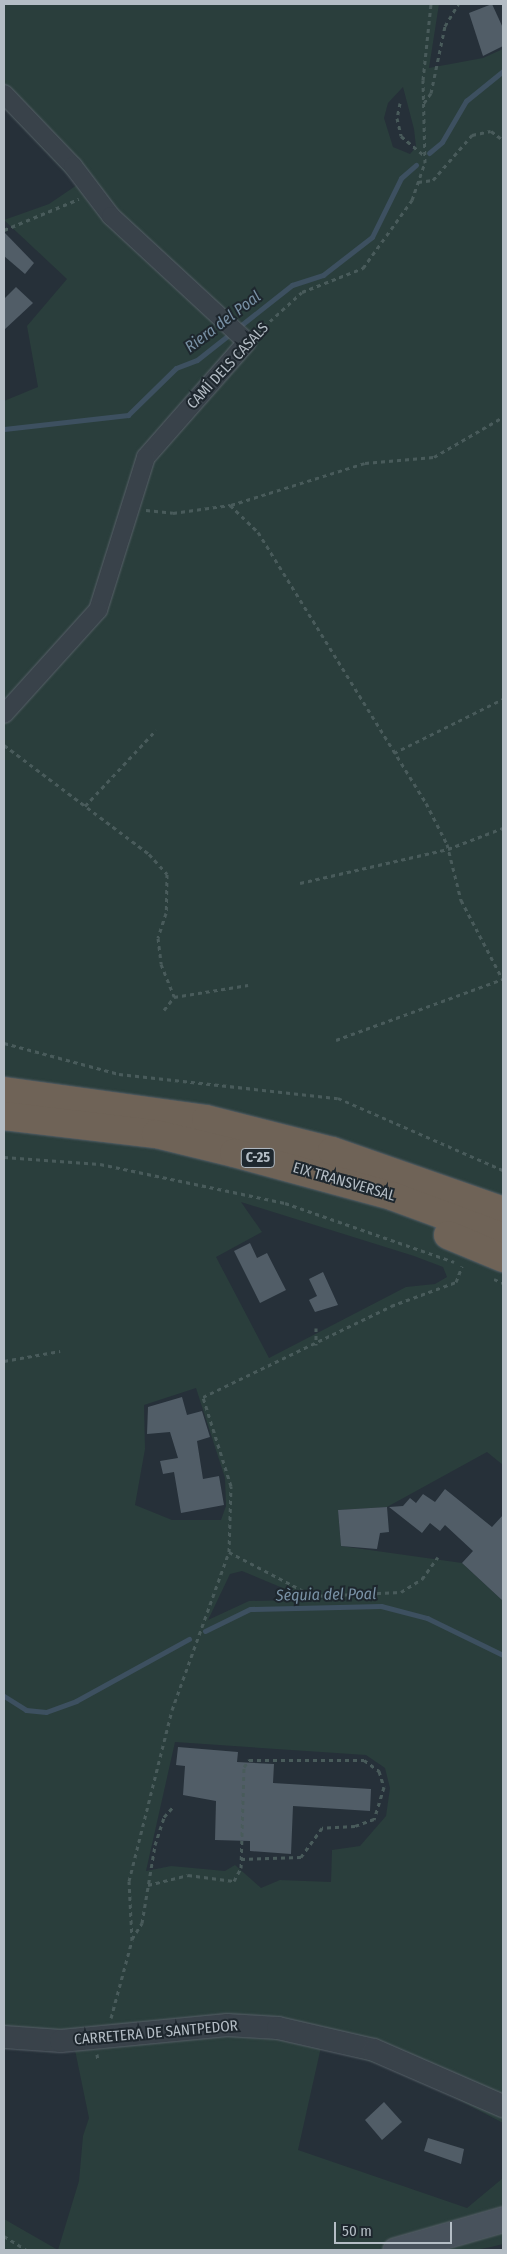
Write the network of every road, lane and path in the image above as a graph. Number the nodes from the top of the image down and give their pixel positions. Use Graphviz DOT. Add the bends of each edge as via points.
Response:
graph roads {
  1 [pos="431,4"];
  2 [pos="458,4"];
  3 [pos="4,94"];
  4 [pos="400,103"];
  5 [pos="423,104"];
  6 [pos="503,140"];
  7 [pos="424,155"];
  8 [pos="418,182"];
  9 [pos="94,194"];
  10 [pos="4,230"];
  11 [pos="244,340"];
  12 [pos="503,417"];
  13 [pos="230,505"];
  14 [pos="130,508"];
  15 [pos="503,699"];
  16 [pos="4,714"];
  17 [pos="156,730"];
  18 [pos="4,745"];
  19 [pos="394,753"];
  20 [pos="84,806"];
  21 [pos="503,828"];
  22 [pos="448,849"];
  23 [pos="300,883"];
  24 [pos="503,979"];
  25 [pos="248,985"];
  26 [pos="174,998"];
  27 [pos="164,1010"];
  28 [pos="336,1040"];
  29 [pos="4,1043"];
  30 [pos="4,1091"];
  31 [pos="4,1116"];
  32 [pos="53,1121"];
  33 [pos="4,1157"];
  34 [pos="503,1170"];
  35 [pos="503,1211"];
  36 [pos="503,1237"];
  37 [pos="462,1266"];
  38 [pos="495,1267"];
  39 [pos="467,1268"];
  40 [pos="503,1282"];
  41 [pos="316,1328"];
  42 [pos="316,1345"];
  43 [pos="60,1351"];
  44 [pos="4,1361"];
  45 [pos="229,1552"];
  46 [pos="438,1557"];
  47 [pos="174,1806"];
  48 [pos="241,1859"];
  49 [pos="148,1885"];
  50 [pos="132,1940"];
  51 [pos="4,2037"];
  52 [pos="113,2037"];
  53 [pos="503,2106"];
  54 [pos="503,2220"];
  55 [pos="4,2236"];
  56 [pos="26,2250"];
  57 [pos="395,2250"];
  1 -- 5 [label="path, CAMÍ DELS CASALS"];
  2 -- 5 [label="path" via="446,26 431,93"];
  3 -- 9 [label="street"];
  4 -- 7 [label="path" via="397,118 401,136"];
  5 -- 7 [label="path, CAMÍ DELS CASALS"];
  6 -- 8 [label="path" via="491,131 472,135 433,180"];
  7 -- 8 [label="path, CAMÍ DELS CASALS"];
  8 -- 11 [label="path, CAMÍ DELS CASALS" via="412,200 363,268 302,292"];
  9 -- 10 [label="path"];
  9 -- 11 [label="street" via="111,216"];
  11 -- 14 [label="street, CAMÍ DELS CASALS" via="146,457"];
  12 -- 13 [label="path" via="434,457 365,463"];
  13 -- 14 [label="path" via="173,513"];
  13 -- 19 [label="path" via="258,532"];
  14 -- 16 [label="street, CAMÍ DELS CASALS" via="98,610"];
  15 -- 19 [label="path"];
  17 -- 20 [label="path"];
  18 -- 20 [label="path"];
  19 -- 22 [label="path"];
  20 -- 26 [label="path" via="149,854 167,874 166,913 158,938 161,964"];
  21 -- 22 [label="path"];
  22 -- 23 [label="path"];
  22 -- 24 [label="path" via="461,900"];
  24 -- 28 [label="path"];
  25 -- 26 [label="path"];
  26 -- 27 [label="path"];
  29 -- 34 [label="path" via="119,1074 338,1098"];
  30 -- 35 [label="highway, EIX TRANSVERSAL / C-25" via="206,1119 332,1151"];
  31 -- 32 [label="highway, EIX TRANSVERSAL / C-25"];
  32 -- 36 [label="highway, EIX TRANSVERSAL / C-25" via="156,1134 300,1169 392,1196"];
  32 -- 38 [label="highway" via="410,1220"];
  33 -- 37 [label="path" via="100,1164 285,1203"];
  37 -- 39 [label="path"];
  37 -- 42 [label="path" via="456,1282 391,1306"];
  38 -- 40 [label="path"];
  41 -- 42 [label="path"];
  42 -- 45 [label="path" via="203,1397 231,1486"];
  43 -- 44 [label="path"];
  45 -- 46 [label="path" via="313,1596 401,1592 422,1580"];
  45 -- 50 [label="path" via="170,1719 130,1882"];
  47 -- 49 [label="path" via="164,1817"];
  48 -- 48 [label="path" via="244,1767 249,1760 364,1760 379,1771 384,1787 374,1819 355,1826 322,1828 301,1857"];
  48 -- 49 [label="path" via="234,1881 188,1875"];
  49 -- 50 [label="path" via="142,1923"];
  50 -- 52 [label="path" via="112,2009"];
  51 -- 52 [label="street, CARRETERA DE SANTPEDOR" via="61,2041"];
  52 -- 53 [label="street, CARRETERA DE SANTPEDOR" via="227,2025 328,2036 411,2064"];
  54 -- 57 [label="main road"];
  55 -- 56 [label="path"];
}
